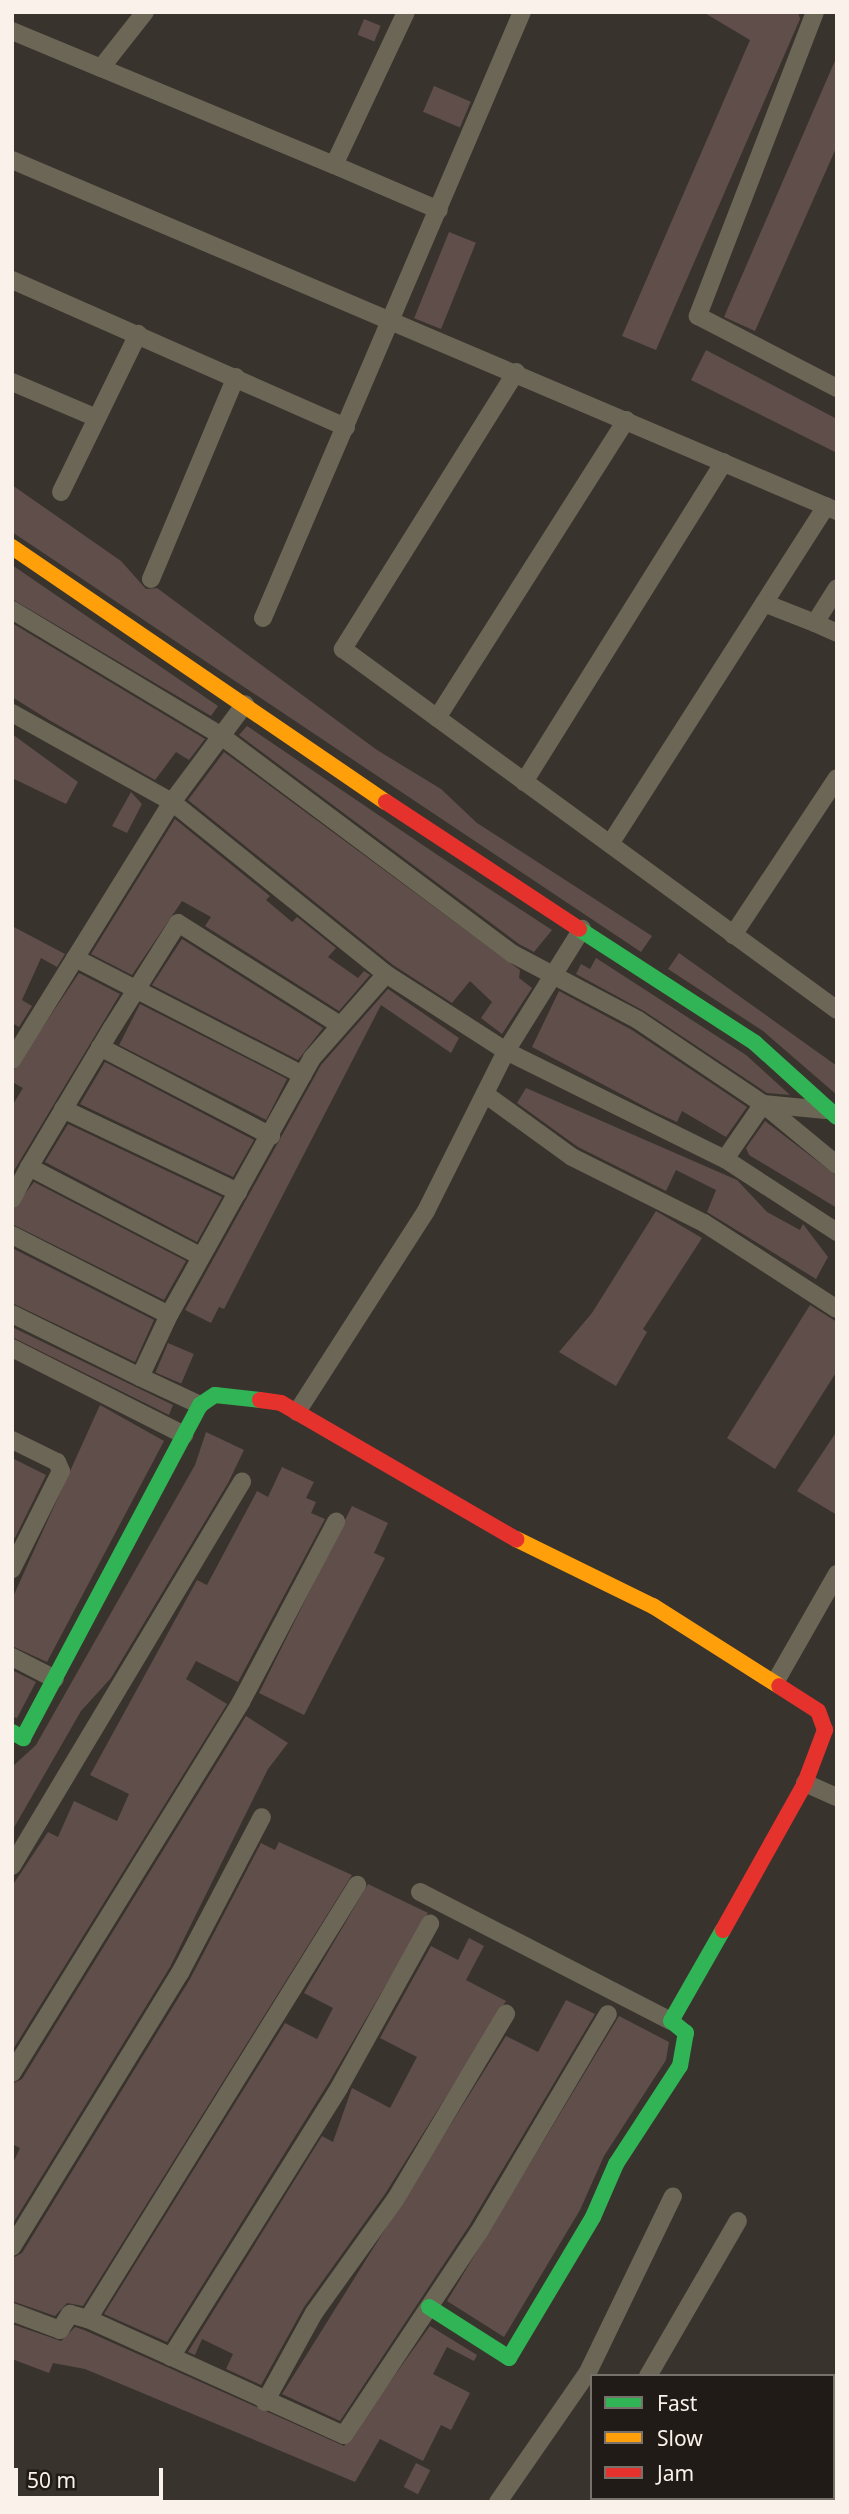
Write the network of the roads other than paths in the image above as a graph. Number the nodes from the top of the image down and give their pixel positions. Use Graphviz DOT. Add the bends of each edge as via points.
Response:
graph roads {
  1 [pos="145,12"];
  2 [pos="406,12"];
  3 [pos="522,12"];
  4 [pos="815,12"];
  5 [pos="12,31"];
  6 [pos="101,68"];
  7 [pos="12,160"];
  8 [pos="334,165"];
  9 [pos="439,211"];
  10 [pos="12,281"];
  11 [pos="393,319"];
  12 [pos="138,334"];
  13 [pos="516,372"];
  14 [pos="236,377"];
  15 [pos="12,382"];
  16 [pos="837,388"];
  17 [pos="97,418"];
  18 [pos="626,420"];
  19 [pos="346,427"];
  20 [pos="724,462"];
  21 [pos="61,492"];
  22 [pos="831,508"];
  23 [pos="12,547"];
  24 [pos="151,579"];
  25 [pos="837,588"];
  26 [pos="764,603"];
  27 [pos="12,610"];
  28 [pos="263,618"];
  29 [pos="814,624"];
  30 [pos="837,633"];
  31 [pos="244,704"];
  32 [pos="12,713"];
  33 [pos="437,718"];
  34 [pos="220,735"];
  35 [pos="837,778"];
  36 [pos="524,782"];
  37 [pos="172,802"];
  38 [pos="610,844"];
  39 [pos="582,929"];
  40 [pos="733,935"];
  41 [pos="75,958"];
  42 [pos="386,974"];
  43 [pos="553,974"];
  44 [pos="135,990"];
  45 [pos="834,1002"];
  46 [pos="341,1025"];
  47 [pos="100,1047"];
  48 [pos="506,1051"];
  49 [pos="12,1060"];
  50 [pos="303,1075"];
  51 [pos="485,1094"];
  52 [pos="763,1104"];
  53 [pos="63,1109"];
  54 [pos="832,1114"];
  55 [pos="271,1136"];
  56 [pos="725,1159"];
  57 [pos="837,1166"];
  58 [pos="29,1167"];
  59 [pos="238,1192"];
  60 [pos="12,1199"];
  61 [pos="837,1232"];
  62 [pos="12,1235"];
  63 [pos="200,1256"];
  64 [pos="837,1309"];
  65 [pos="12,1314"];
  66 [pos="169,1315"];
  67 [pos="12,1348"];
  68 [pos="141,1377"];
  69 [pos="200,1405"];
  70 [pos="297,1412"];
  71 [pos="184,1435"];
  72 [pos="12,1440"];
  73 [pos="242,1482"];
  74 [pos="336,1522"];
  75 [pos="12,1569"];
  76 [pos="837,1574"];
  77 [pos="12,1657"];
  78 [pos="55,1679"];
  79 [pos="777,1679"];
  80 [pos="12,1732"];
  81 [pos="805,1783"];
  82 [pos="837,1797"];
  83 [pos="262,1817"];
  84 [pos="12,1866"];
  85 [pos="357,1885"];
  86 [pos="420,1892"];
  87 [pos="430,1924"];
  88 [pos="506,2014"];
  89 [pos="608,2014"];
  90 [pos="671,2021"];
  91 [pos="12,2073"];
  92 [pos="673,2196"];
  93 [pos="738,2221"];
  94 [pos="12,2247"];
  95 [pos="429,2308"];
  96 [pos="12,2312"];
  97 [pos="88,2319"];
  98 [pos="171,2357"];
  99 [pos="593,2374"];
  100 [pos="649,2374"];
  101 [pos="590,2378"];
  102 [pos="265,2402"];
  103 [pos="498,2502"];
  1 -- 6 [label="street"];
  2 -- 8 [label="street"];
  3 -- 9 [label="street"];
  4 -- 16 [label="street" via="698,316"];
  5 -- 6 [label="street"];
  6 -- 8 [label="street"];
  7 -- 11 [label="street"];
  8 -- 9 [label="street"];
  9 -- 11 [label="street"];
  10 -- 12 [label="street"];
  11 -- 13 [label="street"];
  11 -- 19 [label="street"];
  12 -- 14 [label="street"];
  12 -- 17 [label="street"];
  13 -- 18 [label="street"];
  13 -- 33 [label="street" via="343,649"];
  14 -- 19 [label="street"];
  14 -- 24 [label="street"];
  15 -- 17 [label="street"];
  17 -- 21 [label="street"];
  18 -- 20 [label="street"];
  18 -- 33 [label="street"];
  19 -- 28 [label="street"];
  20 -- 22 [label="street"];
  20 -- 36 [label="street"];
  22 -- 26 [label="street"];
  23 -- 31 [label="street"];
  25 -- 29 [label="street"];
  26 -- 29 [label="street"];
  26 -- 38 [label="street"];
  27 -- 34 [label="street"];
  29 -- 30 [label="street"];
  31 -- 34 [label="street"];
  31 -- 39 [label="street"];
  32 -- 37 [label="street"];
  33 -- 36 [label="street"];
  34 -- 37 [label="street"];
  34 -- 43 [label="street" via="513,954"];
  35 -- 40 [label="street"];
  36 -- 38 [label="street"];
  37 -- 41 [label="street"];
  37 -- 42 [label="street"];
  38 -- 40 [label="street"];
  39 -- 43 [label="street"];
  39 -- 54 [label="street" via="755,1043"];
  40 -- 45 [label="street"];
  41 -- 44 [label="street"];
  41 -- 49 [label="street"];
  42 -- 46 [label="street"];
  42 -- 48 [label="street"];
  43 -- 48 [label="street"];
  43 -- 52 [label="street" via="638,1020"];
  44 -- 46 [label="street" via="178,923"];
  44 -- 47 [label="street"];
  44 -- 50 [label="street"];
  46 -- 50 [label="street"];
  47 -- 53 [label="street"];
  47 -- 55 [label="street"];
  48 -- 51 [label="street"];
  48 -- 56 [label="street"];
  50 -- 55 [label="street"];
  51 -- 64 [label="street" via="572,1157 704,1223"];
  51 -- 70 [label="street" via="426,1211"];
  52 -- 54 [label="street"];
  52 -- 56 [label="street"];
  52 -- 57 [label="street"];
  53 -- 58 [label="street"];
  53 -- 59 [label="street"];
  55 -- 59 [label="street"];
  56 -- 61 [label="street"];
  58 -- 60 [label="street"];
  58 -- 63 [label="street"];
  59 -- 63 [label="street"];
  62 -- 66 [label="street"];
  63 -- 66 [label="street"];
  65 -- 68 [label="street"];
  66 -- 68 [label="street"];
  67 -- 71 [label="street"];
  68 -- 69 [label="street"];
  69 -- 70 [label="street" via="215,1395 282,1403"];
  69 -- 71 [label="street"];
  70 -- 79 [label="street"];
  71 -- 78 [label="street"];
  72 -- 75 [label="street" via="57,1462 61,1471"];
  73 -- 84 [label="street"];
  74 -- 91 [label="street" via="240,1702"];
  76 -- 79 [label="street"];
  77 -- 78 [label="street"];
  78 -- 80 [label="street" via="23,1738"];
  79 -- 81 [label="street" via="818,1711 825,1730"];
  81 -- 82 [label="street"];
  81 -- 90 [label="street"];
  83 -- 94 [label="street" via="180,1973"];
  85 -- 97 [label="street"];
  86 -- 90 [label="street"];
  87 -- 98 [label="street" via="339,2088"];
  88 -- 102 [label="street" via="395,2200 314,2313"];
  89 -- 95 [label="street"];
  90 -- 95 [label="street" via="686,2033 680,2066 615,2164 593,2217 509,2358"];
  92 -- 99 [label="street"];
  93 -- 100 [label="street"];
  95 -- 102 [label="street" via="344,2434"];
  96 -- 97 [label="street" via="60,2330 70,2314"];
  97 -- 98 [label="street"];
  98 -- 102 [label="street"];
  101 -- 103 [label="street"];
}
